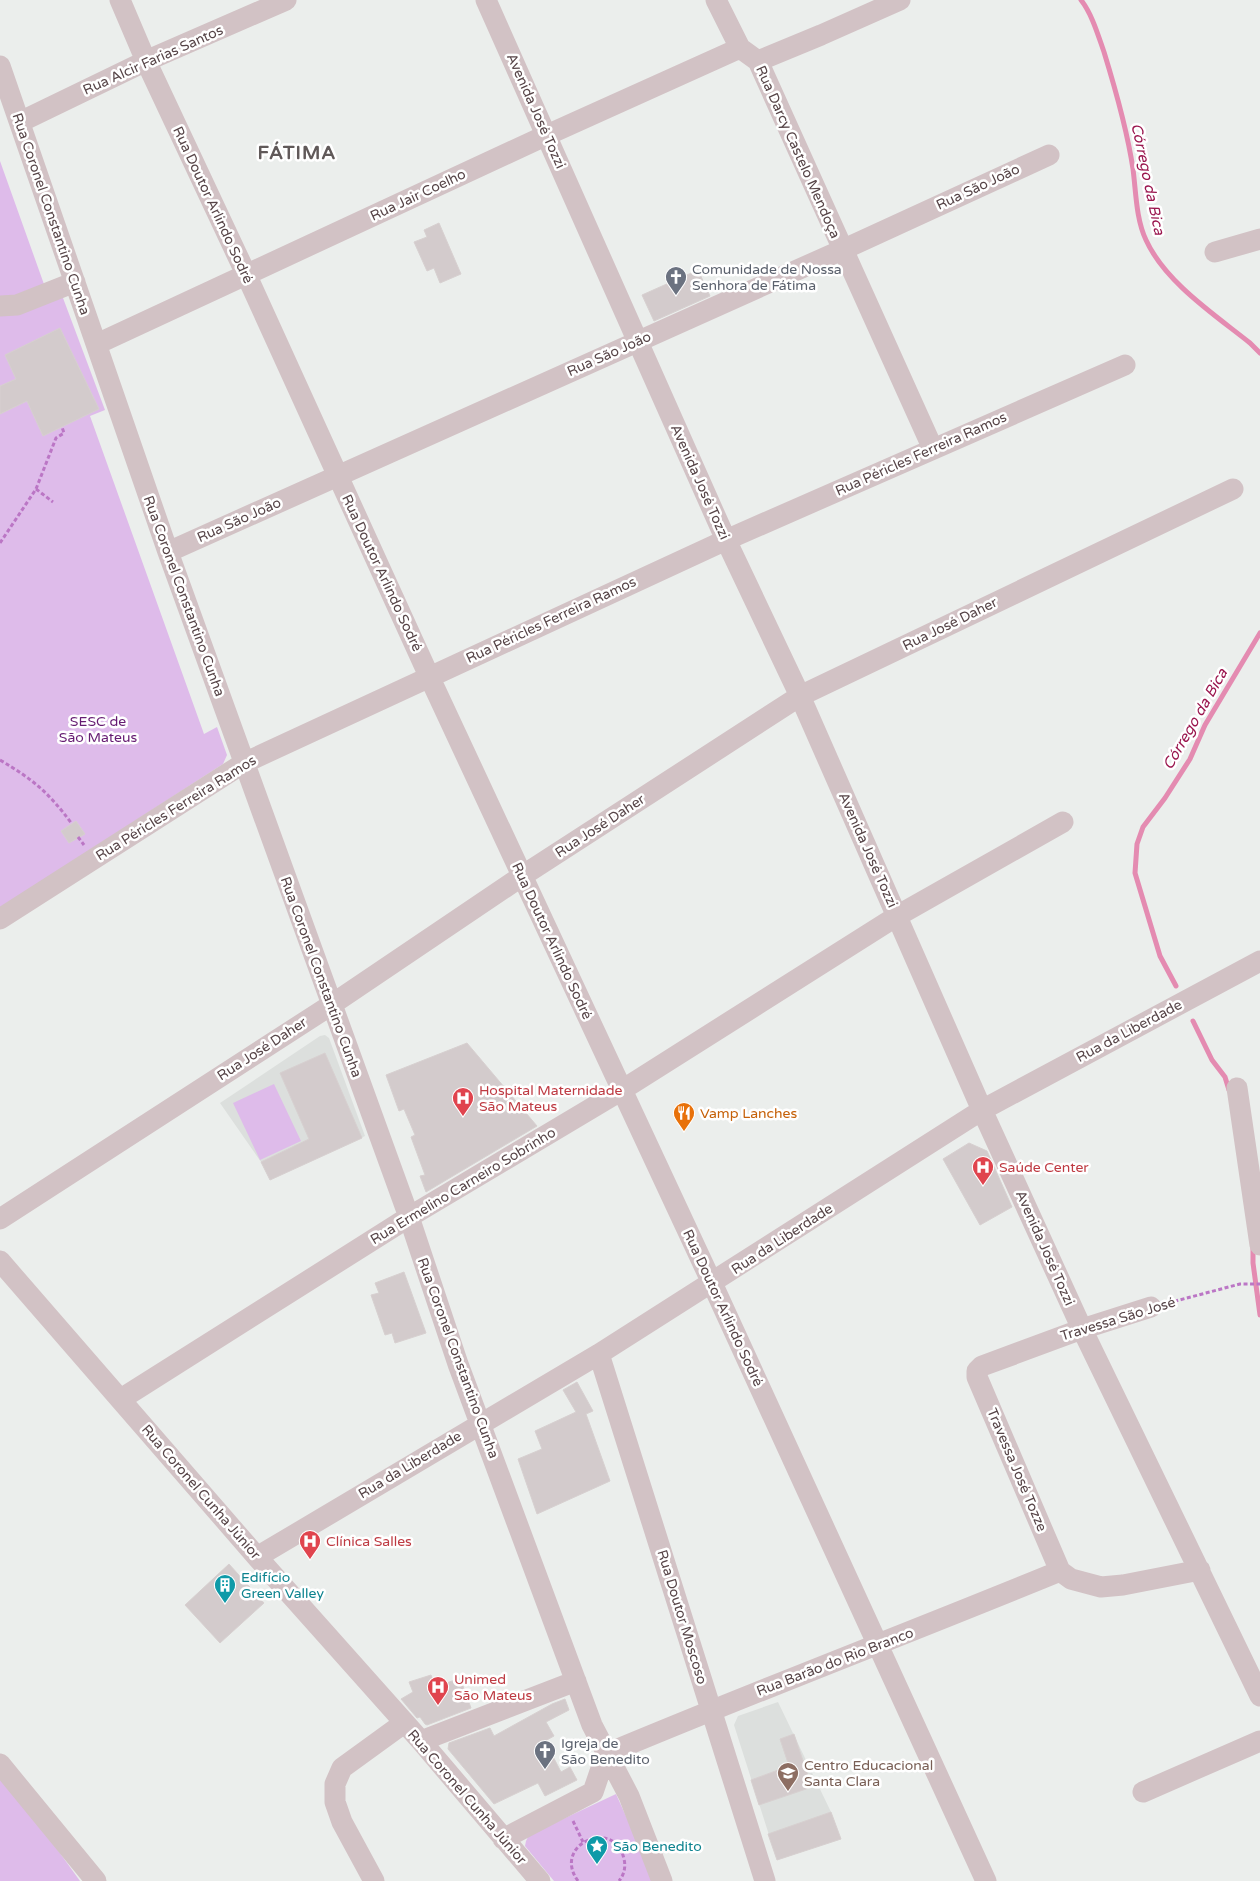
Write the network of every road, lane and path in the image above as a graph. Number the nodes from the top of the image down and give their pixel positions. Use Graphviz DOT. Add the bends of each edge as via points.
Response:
graph roads {
  1 [pos="120,0"];
  2 [pos="286,0"];
  3 [pos="486,0"];
  4 [pos="716,0"];
  5 [pos="900,0"];
  6 [pos="740,48"];
  7 [pos="146,61"];
  8 [pos="758,61"];
  9 [pos="0,66"];
  10 [pos="20,122"];
  11 [pos="547,135"];
  12 [pos="1049,154"];
  13 [pos="1260,238"];
  14 [pos="842,250"];
  15 [pos="1215,252"];
  16 [pos="246,274"];
  17 [pos="75,282"];
  18 [pos="0,306"];
  19 [pos="638,341"];
  20 [pos="97,344"];
  21 [pos="1125,365"];
  22 [pos="62,427"];
  23 [pos="933,448"];
  24 [pos="337,476"];
  25 [pos="36,489"];
  26 [pos="1232,489"];
  27 [pos="53,502"];
  28 [pos="726,540"];
  29 [pos="0,543"];
  30 [pos="168,552"];
  31 [pos="429,676"];
  32 [pos="800,696"];
  33 [pos="0,760"];
  34 [pos="244,763"];
  35 [pos="1063,822"];
  36 [pos="72,824"];
  37 [pos="522,876"];
  38 [pos="897,916"];
  39 [pos="0,919"];
  40 [pos="1260,961"];
  41 [pos="331,1005"];
  42 [pos="1237,1088"];
  43 [pos="622,1090"];
  44 [pos="982,1110"];
  45 [pos="409,1217"];
  46 [pos="0,1219"];
  47 [pos="1260,1245"];
  48 [pos="0,1261"];
  49 [pos="712,1283"];
  50 [pos="1260,1284"];
  51 [pos="1150,1307"];
  52 [pos="1082,1329"];
  53 [pos="599,1354"];
  54 [pos="978,1368"];
  55 [pos="121,1399"];
  56 [pos="481,1424"];
  57 [pos="257,1556"];
  58 [pos="1200,1570"];
  59 [pos="1060,1571"];
  60 [pos="877,1646"];
  61 [pos="576,1681"];
  62 [pos="1260,1696"];
  63 [pos="711,1710"];
  64 [pos="404,1723"];
  65 [pos="421,1741"];
  66 [pos="1260,1741"];
  67 [pos="606,1754"];
  68 [pos="0,1764"];
  69 [pos="593,1792"];
  70 [pos="1143,1792"];
  71 [pos="629,1796"];
  72 [pos="503,1839"];
  73 [pos="96,1881"];
  74 [pos="374,1881"];
  75 [pos="540,1881"];
  76 [pos="578,1881"];
  77 [pos="619,1881"];
  78 [pos="662,1881"];
  79 [pos="765,1881"];
  80 [pos="986,1881"];
  1 -- 7 [label="street, Rua Doutor Arlindo Sodré"];
  2 -- 7 [label="street, Rua Alcir Farias Santos"];
  3 -- 11 [label="street, Avenida José Tozzi"];
  4 -- 6 [label="street, Rua Darcy Castelo Mendoça"];
  5 -- 8 [label="street"];
  6 -- 8 [label="street, Rua Darcy Castelo Mendoça"];
  6 -- 11 [label="street, Rua Jair Coelho"];
  7 -- 10 [label="street, Rua Alcir Farias Santos"];
  7 -- 16 [label="street, Rua Doutor Arlindo Sodré"];
  8 -- 14 [label="street, Rua Darcy Castelo Mendoça"];
  9 -- 10 [label="street, Rua Coronel Constantino Cunha"];
  10 -- 17 [label="street, Rua Coronel Constantino Cunha"];
  11 -- 16 [label="street, Rua Jair Coelho"];
  11 -- 19 [label="street, Avenida José Tozzi"];
  12 -- 14 [label="street, Rua São João"];
  13 -- 15 [label="street"];
  14 -- 19 [label="street, Rua São João"];
  14 -- 23 [label="street, Rua Darcy Castelo Mendoça"];
  16 -- 20 [label="street, Rua Jair Coelho"];
  16 -- 24 [label="street, Rua Doutor Arlindo Sodré"];
  17 -- 18 [label="street" via="17,305"];
  17 -- 20 [label="street, Rua Coronel Constantino Cunha"];
  19 -- 24 [label="street, Rua São João"];
  19 -- 28 [label="street, Avenida José Tozzi"];
  20 -- 30 [label="street, Rua Coronel Constantino Cunha"];
  21 -- 23 [label="street, Rua Péricles Ferreira Ramos"];
  22 -- 25 [label="path" via="64,432 56,438"];
  23 -- 28 [label="street, Rua Péricles Ferreira Ramos"];
  24 -- 30 [label="street, Rua São João"];
  24 -- 31 [label="street, Rua Doutor Arlindo Sodré"];
  25 -- 27 [label="path"];
  25 -- 29 [label="path"];
  26 -- 32 [label="street, Rua José Daher"];
  28 -- 31 [label="street, Rua Péricles Ferreira Ramos"];
  28 -- 32 [label="street, Avenida José Tozzi"];
  30 -- 34 [label="street, Rua Coronel Constantino Cunha"];
  31 -- 34 [label="street, Rua Péricles Ferreira Ramos"];
  31 -- 37 [label="street, Rua Doutor Arlindo Sodré"];
  32 -- 37 [label="street, Rua José Daher"];
  32 -- 38 [label="street, Avenida José Tozzi"];
  33 -- 36 [label="path" via="47,792"];
  34 -- 39 [label="street, Rua Péricles Ferreira Ramos"];
  34 -- 41 [label="street, Rua Coronel Constantino Cunha"];
  35 -- 38 [label="street, Rua Ermelino Carneiro Sobrinho"];
  37 -- 41 [label="street, Rua José Daher"];
  37 -- 43 [label="street, Rua Doutor Arlindo Sodré"];
  38 -- 43 [label="street, Rua Ermelino Carneiro Sobrinho"];
  38 -- 44 [label="street, Avenida José Tozzi"];
  40 -- 44 [label="street, Rua da Liberdade"];
  41 -- 45 [label="street, Rua Coronel Constantino Cunha"];
  41 -- 46 [label="street, Rua José Daher"];
  42 -- 47 [label="street"];
  43 -- 45 [label="street, Rua Ermelino Carneiro Sobrinho"];
  43 -- 49 [label="street, Rua Doutor Arlindo Sodré"];
  44 -- 49 [label="street, Rua da Liberdade"];
  44 -- 52 [label="street, Avenida José Tozzi"];
  45 -- 55 [label="street, Rua Ermelino Carneiro Sobrinho"];
  45 -- 56 [label="street, Rua Coronel Constantino Cunha"];
  48 -- 55 [label="street, Rua Coronel Cunha Júnior"];
  49 -- 53 [label="street, Rua da Liberdade"];
  49 -- 60 [label="street, Rua Doutor Arlindo Sodré"];
  50 -- 51 [label="path, Travessa São José" via="1240,1284"];
  51 -- 52 [label="street, Travessa São José"];
  52 -- 54 [label="street, Travessa São José"];
  52 -- 58 [label="street, Avenida José Tozzi"];
  53 -- 56 [label="street, Rua da Liberdade"];
  53 -- 63 [label="street, Rua Doutor Moscoso"];
  54 -- 59 [label="street, Travessa José Tozze" via="977,1377"];
  55 -- 57 [label="street, Rua Coronel Cunha Júnior"];
  56 -- 57 [label="street, Rua da Liberdade"];
  56 -- 61 [label="street, Rua Coronel Constantino Cunha"];
  57 -- 64 [label="street, Rua Coronel Cunha Júnior"];
  58 -- 59 [label="street" via="1101,1587 1071,1579"];
  58 -- 62 [label="street, Avenida José Tozzi"];
  59 -- 60 [label="street, Rua Barão do Rio Branco"];
  60 -- 63 [label="street, Rua Barão do Rio Branco"];
  60 -- 80 [label="street, Rua Doutor Arlindo Sodré"];
  61 -- 65 [label="street"];
  61 -- 67 [label="street, Rua Coronel Constantino Cunha"];
  63 -- 67 [label="street, Rua Barão do Rio Branco"];
  63 -- 79 [label="street, Rua Doutor Moscoso"];
  64 -- 65 [label="street, Rua Coronel Cunha Júnior"];
  64 -- 74 [label="street" via="342,1768 335,1784 335,1802 342,1822"];
  65 -- 72 [label="street, Rua Coronel Cunha Júnior"];
  66 -- 70 [label="street"];
  67 -- 69 [label="street"];
  67 -- 71 [label="street, Rua Coronel Constantino Cunha"];
  68 -- 73 [label="street"];
  69 -- 71 [label="street" via="610,1791"];
  69 -- 72 [label="street"];
  71 -- 78 [label="street, Rua Coronel Constantino Cunha"];
  72 -- 75 [label="street, Rua Coronel Cunha Júnior"];
  76 -- 77 [label="path" via="573,1872 573,1854 578,1846 594,1838 611,1840 618,1846 625,1870"];
}
